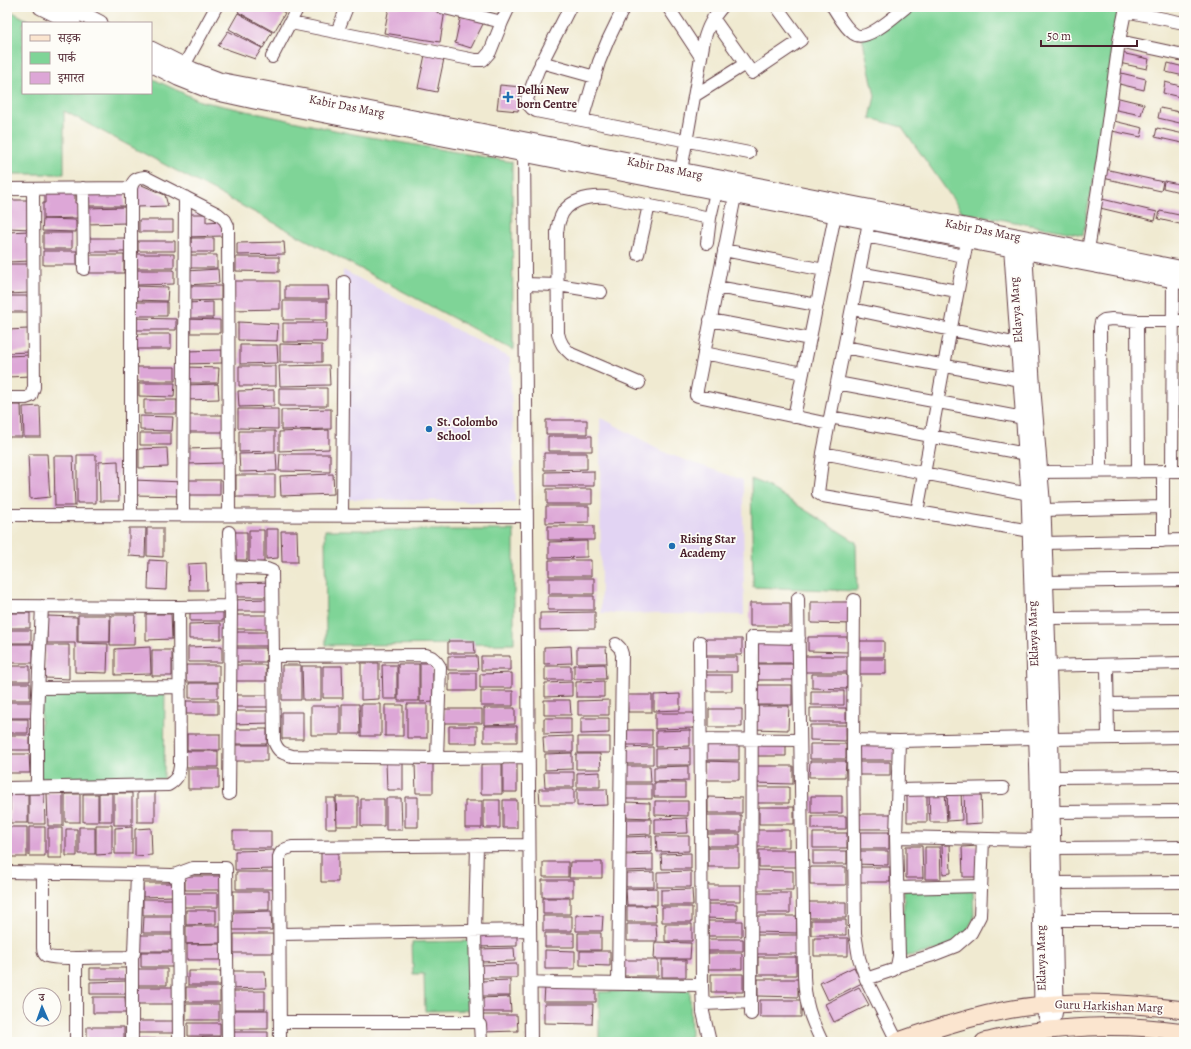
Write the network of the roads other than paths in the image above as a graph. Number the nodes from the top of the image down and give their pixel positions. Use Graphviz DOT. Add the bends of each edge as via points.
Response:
graph roads {
  1 [pos="41,7"];
  2 [pos="69,7"];
  3 [pos="216,7"];
  4 [pos="298,7"];
  5 [pos="347,7"];
  6 [pos="441,7"];
  7 [pos="509,7"];
  8 [pos="570,7"];
  9 [pos="624,7"];
  10 [pos="668,7"];
  11 [pos="722,7"];
  12 [pos="777,7"];
  13 [pos="833,7"];
  14 [pos="900,9"];
  15 [pos="1126,9"];
  16 [pos="712,18"];
  17 [pos="70,22"];
  18 [pos="98,22"];
  19 [pos="502,22"];
  20 [pos="291,23"];
  21 [pos="1184,23"];
  22 [pos="337,32"];
  23 [pos="1119,41"];
  24 [pos="152,50"];
  25 [pos="1184,55"];
  26 [pos="272,57"];
  27 [pos="701,57"];
  28 [pos="541,62"];
  29 [pos="152,64"];
  30 [pos="745,64"];
  31 [pos="181,72"];
  32 [pos="595,77"];
  33 [pos="694,96"];
  34 [pos="582,120"];
  35 [pos="686,140"];
  36 [pos="524,147"];
  37 [pos="749,153"];
  38 [pos="681,171"];
  39 [pos="33,188"];
  40 [pos="83,188"];
  41 [pos="130,188"];
  42 [pos="7,189"];
  43 [pos="716,192"];
  44 [pos="735,196"];
  45 [pos="185,197"];
  46 [pos="649,206"];
  47 [pos="835,215"];
  48 [pos="710,218"];
  49 [pos="868,229"];
  50 [pos="967,241"];
  51 [pos="707,243"];
  52 [pos="1018,244"];
  53 [pos="724,250"];
  54 [pos="1088,250"];
  55 [pos="638,254"];
  56 [pos="964,256"];
  57 [pos="84,269"];
  58 [pos="1184,269"];
  59 [pos="824,270"];
  60 [pos="859,273"];
  61 [pos="1179,281"];
  62 [pos="344,282"];
  63 [pos="524,284"];
  64 [pos="558,285"];
  65 [pos="717,287"];
  66 [pos="957,291"];
  67 [pos="601,292"];
  68 [pos="817,305"];
  69 [pos="852,309"];
  70 [pos="710,320"];
  71 [pos="1137,321"];
  72 [pos="1178,321"];
  73 [pos="951,330"];
  74 [pos="810,339"];
  75 [pos="1018,344"];
  76 [pos="844,347"];
  77 [pos="704,353"];
  78 [pos="944,366"];
  79 [pos="803,373"];
  80 [pos="1021,380"];
  81 [pos="639,383"];
  82 [pos="837,383"];
  83 [pos="7,398"];
  84 [pos="937,402"];
  85 [pos="794,416"];
  86 [pos="1024,418"];
  87 [pos="829,420"];
  88 [pos="931,436"];
  89 [pos="823,452"];
  90 [pos="1026,454"];
  91 [pos="1173,471"];
  92 [pos="1034,472"];
  93 [pos="1101,472"];
  94 [pos="1138,472"];
  95 [pos="924,473"];
  96 [pos="1029,494"];
  97 [pos="1163,507"];
  98 [pos="1043,510"];
  99 [pos="917,512"];
  100 [pos="229,514"];
  101 [pos="7,515"];
  102 [pos="131,515"];
  103 [pos="183,515"];
  104 [pos="342,515"];
  105 [pos="526,516"];
  106 [pos="1030,531"];
  107 [pos="229,532"];
  108 [pos="1184,540"];
  109 [pos="1163,541"];
  110 [pos="1044,543"];
  111 [pos="230,568"];
  112 [pos="1184,580"];
  113 [pos="1046,582"];
  114 [pos="798,598"];
  115 [pos="854,600"];
  116 [pos="7,606"];
  117 [pos="42,606"];
  118 [pos="231,606"];
  119 [pos="179,607"];
  120 [pos="1184,617"];
  121 [pos="1047,618"];
  122 [pos="799,638"];
  123 [pos="700,642"];
  124 [pos="616,644"];
  125 [pos="273,656"];
  126 [pos="1184,663"];
  127 [pos="1107,665"];
  128 [pos="1041,666"];
  129 [pos="180,687"];
  130 [pos="39,688"];
  131 [pos="1184,703"];
  132 [pos="1107,704"];
  133 [pos="1184,737"];
  134 [pos="1044,738"];
  135 [pos="1108,738"];
  136 [pos="701,739"];
  137 [pos="751,739"];
  138 [pos="800,740"];
  139 [pos="853,740"];
  140 [pos="899,741"];
  141 [pos="528,757"];
  142 [pos="438,758"];
  143 [pos="1184,776"];
  144 [pos="1051,777"];
  145 [pos="37,787"];
  146 [pos="7,788"];
  147 [pos="1003,788"];
  148 [pos="898,790"];
  149 [pos="229,794"];
  150 [pos="1052,812"];
  151 [pos="1184,812"];
  152 [pos="896,837"];
  153 [pos="983,839"];
  154 [pos="1039,840"];
  155 [pos="477,845"];
  156 [pos="529,845"];
  157 [pos="1184,846"];
  158 [pos="1053,848"];
  159 [pos="7,872"];
  160 [pos="43,873"];
  161 [pos="138,874"];
  162 [pos="174,875"];
  163 [pos="1184,882"];
  164 [pos="1053,883"];
  165 [pos="980,886"];
  166 [pos="897,888"];
  167 [pos="1054,920"];
  168 [pos="1184,920"];
  169 [pos="530,930"];
  170 [pos="475,931"];
  171 [pos="280,934"];
  172 [pos="132,956"];
  173 [pos="76,958"];
  174 [pos="897,966"];
  175 [pos="866,979"];
  176 [pos="530,982"];
  177 [pos="618,983"];
  178 [pos="702,984"];
  179 [pos="703,1004"];
  180 [pos="1049,1004"];
  181 [pos="1184,1010"];
  182 [pos="280,1022"];
  183 [pos="477,1022"];
  184 [pos="1052,1030"];
  185 [pos="1184,1032"];
  186 [pos="76,1042"];
  187 [pos="132,1042"];
  188 [pos="179,1042"];
  189 [pos="228,1042"];
  190 [pos="280,1042"];
  191 [pos="481,1042"];
  192 [pos="531,1042"];
  193 [pos="710,1042"];
  194 [pos="822,1042"];
  195 [pos="896,1042"];
  196 [pos="984,1042"];
  1 -- 17 [label="street"];
  2 -- 18 [label="street"];
  3 -- 31 [label="street"];
  4 -- 20 [label="street"];
  5 -- 22 [label="street"];
  6 -- 19 [label="street"];
  7 -- 19 [label="street"];
  8 -- 28 [label="street"];
  9 -- 32 [label="street" via="608,40"];
  10 -- 27 [label="street"];
  11 -- 16 [label="street"];
  12 -- 30 [label="street" via="801,40 752,73"];
  13 -- 14 [label="street" via="848,29 855,35 864,36 871,34"];
  15 -- 21 [label="street"];
  15 -- 23 [label="street"];
  16 -- 27 [label="street"];
  16 -- 30 [label="street"];
  19 -- 22 [label="street" via="490,52 483,60"];
  20 -- 22 [label="street"];
  20 -- 26 [label="street"];
  23 -- 25 [label="street"];
  23 -- 54 [label="street"];
  24 -- 31 [label="street, Kabir Das Marg"];
  27 -- 33 [label="street"];
  28 -- 32 [label="street"];
  28 -- 34 [label="street" via="527,99 530,108"];
  29 -- 31 [label="street, Kabir Das Marg"];
  30 -- 33 [label="street"];
  31 -- 36 [label="street, Kabir Das Marg"];
  32 -- 34 [label="street"];
  33 -- 35 [label="street"];
  34 -- 35 [label="street"];
  35 -- 37 [label="street"];
  35 -- 38 [label="street"];
  36 -- 38 [label="street, Kabir Das Marg"];
  36 -- 43 [label="street, Kabir Das Marg"];
  36 -- 63 [label="street"];
  38 -- 52 [label="street, Kabir Das Marg"];
  39 -- 40 [label="street"];
  39 -- 42 [label="street"];
  39 -- 83 [label="street" via="34,388 31,396 26,398"];
  40 -- 41 [label="street"];
  40 -- 57 [label="street"];
  41 -- 45 [label="street" via="137,178 145,177"];
  41 -- 102 [label="street"];
  43 -- 44 [label="street, Kabir Das Marg"];
  43 -- 48 [label="street"];
  44 -- 47 [label="street, Kabir Das Marg"];
  44 -- 53 [label="street"];
  45 -- 100 [label="street" via="218,214 225,220 229,233"];
  45 -- 103 [label="street"];
  46 -- 48 [label="street"];
  46 -- 55 [label="street"];
  46 -- 64 [label="street" via="606,196 593,196 565,209 557,232"];
  47 -- 49 [label="street, Kabir Das Marg"];
  47 -- 59 [label="street"];
  48 -- 51 [label="street"];
  49 -- 50 [label="street, Kabir Das Marg"];
  49 -- 56 [label="street"];
  49 -- 60 [label="street"];
  50 -- 52 [label="street, Kabir Das Marg"];
  50 -- 56 [label="street"];
  52 -- 54 [label="street, Kabir Das Marg"];
  52 -- 61 [label="street, Kabir Das Marg"];
  52 -- 75 [label="street, Eklavya Marg"];
  52 -- 92 [label="street, Eklavya Marg" via="1032,380"];
  53 -- 59 [label="street"];
  53 -- 65 [label="street"];
  54 -- 58 [label="street, Kabir Das Marg"];
  56 -- 66 [label="street"];
  59 -- 68 [label="street"];
  60 -- 66 [label="street"];
  60 -- 69 [label="street"];
  61 -- 72 [label="street"];
  62 -- 104 [label="street"];
  63 -- 64 [label="street"];
  63 -- 105 [label="street"];
  64 -- 67 [label="street"];
  64 -- 81 [label="street" via="558,334 564,348 571,354"];
  65 -- 68 [label="street"];
  65 -- 70 [label="street"];
  66 -- 73 [label="street"];
  68 -- 74 [label="street"];
  69 -- 73 [label="street"];
  69 -- 76 [label="street"];
  70 -- 74 [label="street"];
  70 -- 77 [label="street"];
  71 -- 72 [label="street"];
  71 -- 93 [label="street" via="1112,319 1101,322"];
  71 -- 94 [label="street"];
  72 -- 91 [label="street"];
  73 -- 75 [label="street"];
  73 -- 78 [label="street"];
  74 -- 79 [label="street"];
  75 -- 80 [label="street, Eklavya Marg"];
  76 -- 78 [label="street"];
  76 -- 82 [label="street"];
  77 -- 79 [label="street"];
  77 -- 85 [label="street" via="696,393 698,396"];
  78 -- 80 [label="street"];
  78 -- 84 [label="street"];
  79 -- 85 [label="street"];
  80 -- 86 [label="street, Eklavya Marg"];
  82 -- 84 [label="street"];
  82 -- 87 [label="street"];
  84 -- 86 [label="street"];
  84 -- 88 [label="street"];
  85 -- 87 [label="street"];
  86 -- 90 [label="street, Eklavya Marg"];
  87 -- 88 [label="street"];
  87 -- 89 [label="street"];
  88 -- 90 [label="street"];
  88 -- 95 [label="street"];
  89 -- 95 [label="street"];
  89 -- 99 [label="street" via="818,490 820,495"];
  90 -- 92 [label="street, Eklavya Marg"];
  91 -- 94 [label="street"];
  91 -- 97 [label="street"];
  92 -- 93 [label="street"];
  92 -- 96 [label="street, Eklavya Marg"];
  92 -- 98 [label="street, Eklavya Marg"];
  93 -- 94 [label="street"];
  95 -- 96 [label="street"];
  95 -- 99 [label="street"];
  96 -- 106 [label="street, Eklavya Marg"];
  97 -- 98 [label="street"];
  97 -- 109 [label="street"];
  98 -- 110 [label="street, Eklavya Marg"];
  99 -- 106 [label="street"];
  100 -- 103 [label="street"];
  100 -- 104 [label="street"];
  101 -- 102 [label="street"];
  102 -- 103 [label="street"];
  104 -- 105 [label="street"];
  105 -- 141 [label="street"];
  106 -- 128 [label="street, Eklavya Marg"];
  107 -- 111 [label="street"];
  108 -- 109 [label="street"];
  109 -- 110 [label="street"];
  110 -- 113 [label="street, Eklavya Marg"];
  111 -- 118 [label="street"];
  111 -- 125 [label="street" via="272,571"];
  112 -- 113 [label="street"];
  113 -- 121 [label="street, Eklavya Marg"];
  114 -- 122 [label="street"];
  115 -- 139 [label="street"];
  116 -- 117 [label="street"];
  117 -- 119 [label="street"];
  117 -- 130 [label="street"];
  118 -- 119 [label="street"];
  118 -- 149 [label="street"];
  119 -- 129 [label="street"];
  120 -- 121 [label="street"];
  121 -- 128 [label="street, Eklavya Marg"];
  122 -- 137 [label="street" via="752,637"];
  122 -- 138 [label="street"];
  123 -- 136 [label="street"];
  124 -- 177 [label="street" via="622,654"];
  125 -- 142 [label="street" via="274,741 282,753 292,756"];
  125 -- 142 [label="street" via="432,656 440,667"];
  126 -- 127 [label="street"];
  127 -- 128 [label="street"];
  127 -- 132 [label="street"];
  128 -- 134 [label="street, Eklavya Marg"];
  129 -- 130 [label="street"];
  129 -- 145 [label="street" via="180,766 175,781 168,785"];
  130 -- 145 [label="street"];
  131 -- 132 [label="street"];
  132 -- 135 [label="street"];
  133 -- 135 [label="street"];
  134 -- 135 [label="street"];
  134 -- 140 [label="street"];
  134 -- 144 [label="street, Eklavya Marg"];
  134 -- 154 [label="street, Eklavya Marg"];
  136 -- 137 [label="street"];
  136 -- 178 [label="street"];
  137 -- 138 [label="street"];
  137 -- 179 [label="street" via="751,1008"];
  138 -- 194 [label="street" via="805,996 810,1017"];
  139 -- 140 [label="street"];
  139 -- 175 [label="street" via="855,933"];
  140 -- 148 [label="street"];
  141 -- 142 [label="street"];
  141 -- 156 [label="street"];
  143 -- 144 [label="street"];
  144 -- 150 [label="street, Eklavya Marg"];
  145 -- 146 [label="street"];
  147 -- 148 [label="street"];
  148 -- 152 [label="street"];
  150 -- 151 [label="street"];
  150 -- 158 [label="street, Eklavya Marg"];
  152 -- 153 [label="street"];
  152 -- 166 [label="street"];
  153 -- 154 [label="street"];
  153 -- 165 [label="street"];
  154 -- 180 [label="street, Eklavya Marg"];
  155 -- 156 [label="street"];
  155 -- 170 [label="street"];
  155 -- 171 [label="street" via="285,849 279,857"];
  156 -- 169 [label="street"];
  157 -- 158 [label="street"];
  158 -- 164 [label="street, Eklavya Marg"];
  159 -- 160 [label="street"];
  160 -- 161 [label="street"];
  160 -- 173 [label="street" via="44,953 52,958"];
  161 -- 162 [label="street"];
  161 -- 172 [label="street" via="135,950"];
  162 -- 188 [label="street" via="178,880"];
  162 -- 189 [label="street" via="193,868 226,868"];
  163 -- 164 [label="street"];
  164 -- 167 [label="street, Eklavya Marg"];
  165 -- 166 [label="street"];
  165 -- 174 [label="street" via="980,916 971,933 956,946"];
  166 -- 174 [label="street"];
  167 -- 168 [label="street"];
  167 -- 180 [label="street, Eklavya Marg"];
  169 -- 170 [label="street"];
  169 -- 176 [label="street"];
  170 -- 171 [label="street"];
  170 -- 183 [label="street"];
  171 -- 182 [label="street"];
  172 -- 173 [label="street"];
  172 -- 187 [label="street"];
  173 -- 186 [label="street"];
  174 -- 175 [label="street" via="893,970"];
  175 -- 195 [label="street"];
  176 -- 177 [label="street"];
  176 -- 192 [label="street"];
  177 -- 178 [label="street"];
  178 -- 179 [label="street"];
  179 -- 193 [label="street"];
  180 -- 181 [label="main road, Guru Harkishan Marg" via="1119,1004"];
  180 -- 184 [label="street, Eklavya Marg"];
  180 -- 195 [label="main road, Guru Harkishan Marg" via="980,1016"];
  182 -- 183 [label="street"];
  182 -- 190 [label="street"];
  183 -- 191 [label="street" via="481,1028"];
  184 -- 185 [label="main road, Guru Harkishan Marg" via="1129,1026"];
  184 -- 196 [label="main road, Guru Harkishan Marg"];
}
